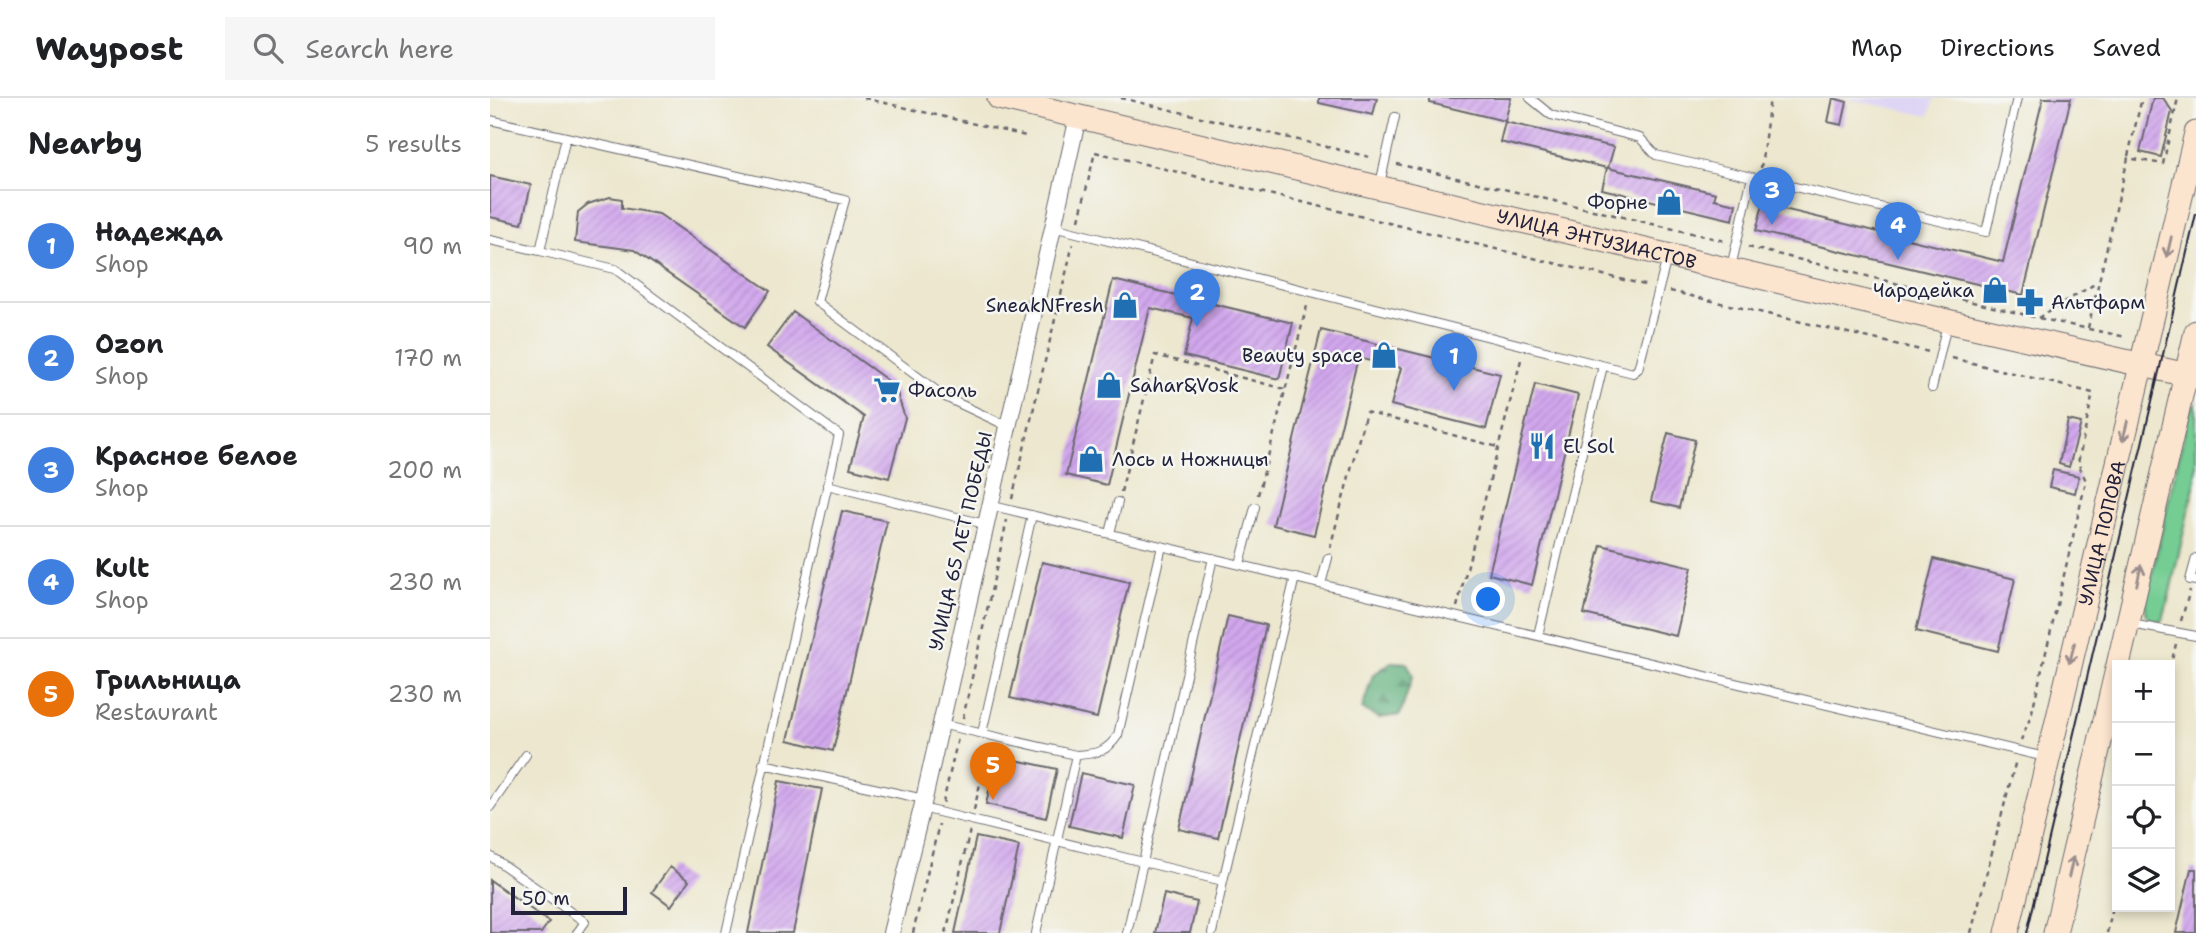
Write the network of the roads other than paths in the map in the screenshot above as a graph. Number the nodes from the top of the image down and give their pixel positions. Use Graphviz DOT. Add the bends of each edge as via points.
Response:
graph roads {
  1 [pos="999,98"];
  2 [pos="1530,98"];
  3 [pos="2017,98"];
  4 [pos="1032,102"];
  5 [pos="1078,117"];
  6 [pos="1395,117"];
  7 [pos="490,120"];
  8 [pos="2196,133"];
  9 [pos="566,137"];
  10 [pos="1756,178"];
  11 [pos="1380,187"];
  12 [pos="1053,227"];
  13 [pos="490,240"];
  14 [pos="540,251"];
  15 [pos="1668,255"];
  16 [pos="1730,270"];
  17 [pos="1947,321"];
  18 [pos="2196,332"];
  19 [pos="2141,365"];
  20 [pos="1603,366"];
  21 [pos="2191,376"];
  22 [pos="1932,388"];
  23 [pos="1007,426"];
  24 [pos="827,485"];
  25 [pos="1118,502"];
  26 [pos="989,505"];
  27 [pos="1255,507"];
  28 [pos="1032,515"];
  29 [pos="985,524"];
  30 [pos="1110,533"];
  31 [pos="1162,546"];
  32 [pos="1213,558"];
  33 [pos="1328,558"];
  34 [pos="2196,558"];
  35 [pos="1240,564"];
  36 [pos="1294,578"];
  37 [pos="2196,581"];
  38 [pos="1321,584"];
  39 [pos="2128,623"];
  40 [pos="1538,635"];
  41 [pos="2196,636"];
  42 [pos="2120,660"];
  43 [pos="2112,692"];
  44 [pos="940,724"];
  45 [pos="987,734"];
  46 [pos="526,755"];
  47 [pos="1076,755"];
  48 [pos="2047,757"];
  49 [pos="763,764"];
  50 [pos="923,804"];
  51 [pos="490,807"];
  52 [pos="1057,841"];
  53 [pos="490,856"];
  54 [pos="1143,862"];
  55 [pos="1223,881"];
  56 [pos="577,933"];
  57 [pos="726,933"];
  58 [pos="891,933"];
  59 [pos="1036,933"];
  60 [pos="1127,933"];
  61 [pos="1212,933"];
  62 [pos="2007,933"];
  63 [pos="2055,933"];
  1 -- 4 [label="main road, УЛИЦА ЭНТУЗИАСТОВ"];
  2 -- 10 [label="lane" via="1551,115 1640,138 1656,155"];
  3 -- 10 [label="lane" via="1986,232"];
  4 -- 5 [label="main road, УЛИЦА ЭНТУЗИАСТОВ"];
  5 -- 11 [label="main road, УЛИЦА ЭНТУЗИАСТОВ"];
  5 -- 12 [label="street, УЛИЦА 65 ЛЕТ ПОБЕДЫ"];
  6 -- 11 [label="lane"];
  7 -- 9 [label="lane"];
  8 -- 19 [label="main road, УЛИЦА ПОПОВА, one-way"];
  9 -- 14 [label="lane"];
  9 -- 23 [label="lane" via="845,200 817,302 945,397"];
  10 -- 16 [label="lane"];
  11 -- 15 [label="main road, УЛИЦА ЭНТУЗИАСТОВ"];
  12 -- 20 [label="lane"];
  12 -- 23 [label="street, УЛИЦА 65 ЛЕТ ПОБЕДЫ"];
  13 -- 14 [label="lane"];
  14 -- 24 [label="lane" via="615,269 839,435"];
  15 -- 16 [label="main road, УЛИЦА ЭНТУЗИАСТОВ"];
  15 -- 20 [label="lane" via="1639,369 1633,373"];
  16 -- 17 [label="main road, УЛИЦА ЭНТУЗИАСТОВ"];
  17 -- 19 [label="main road, УЛИЦА ЭНТУЗИАСТОВ"];
  17 -- 22 [label="lane"];
  18 -- 21 [label="main road"];
  19 -- 21 [label="main road, УЛИЦА ЭНТУЗИАСТОВ"];
  19 -- 48 [label="main road, УЛИЦА ПОПОВА, one-way"];
  20 -- 40 [label="lane"];
  39 -- 21 [label="main road, one-way"];
  23 -- 26 [label="street, УЛИЦА 65 ЛЕТ ПОБЕДЫ"];
  24 -- 29 [label="lane"];
  24 -- 49 [label="lane"];
  25 -- 30 [label="lane"];
  26 -- 28 [label="lane"];
  26 -- 29 [label="street, УЛИЦА 65 ЛЕТ ПОБЕДЫ"];
  27 -- 35 [label="lane"];
  28 -- 30 [label="lane"];
  28 -- 45 [label="lane"];
  29 -- 44 [label="street, УЛИЦА 65 ЛЕТ ПОБЕДЫ"];
  30 -- 31 [label="lane"];
  31 -- 32 [label="lane"];
  31 -- 47 [label="lane" via="1118,735 1110,748"];
  32 -- 35 [label="lane"];
  32 -- 54 [label="lane"];
  33 -- 38 [label="lane"];
  34 -- 37 [label="lane" via="2190,580"];
  35 -- 36 [label="lane"];
  36 -- 38 [label="lane"];
  36 -- 55 [label="lane"];
  38 -- 40 [label="lane"];
  39 -- 41 [label="lane"];
  39 -- 42 [label="main road"];
  40 -- 48 [label="lane"];
  63 -- 43 [label="main road, one-way"];
  44 -- 45 [label="lane"];
  44 -- 50 [label="street, УЛИЦА 65 ЛЕТ ПОБЕДЫ"];
  45 -- 47 [label="lane"];
  46 -- 51 [label="lane"];
  47 -- 52 [label="lane"];
  48 -- 62 [label="main road, УЛИЦА ПОПОВА"];
  49 -- 50 [label="lane"];
  49 -- 57 [label="lane"];
  50 -- 52 [label="lane" via="941,813"];
  50 -- 58 [label="street, УЛИЦА 65 ЛЕТ ПОБЕДЫ"];
  52 -- 54 [label="lane"];
  52 -- 59 [label="lane"];
  53 -- 56 [label="lane" via="585,922"];
  54 -- 55 [label="lane"];
  54 -- 60 [label="lane"];
  55 -- 61 [label="lane"];
}
